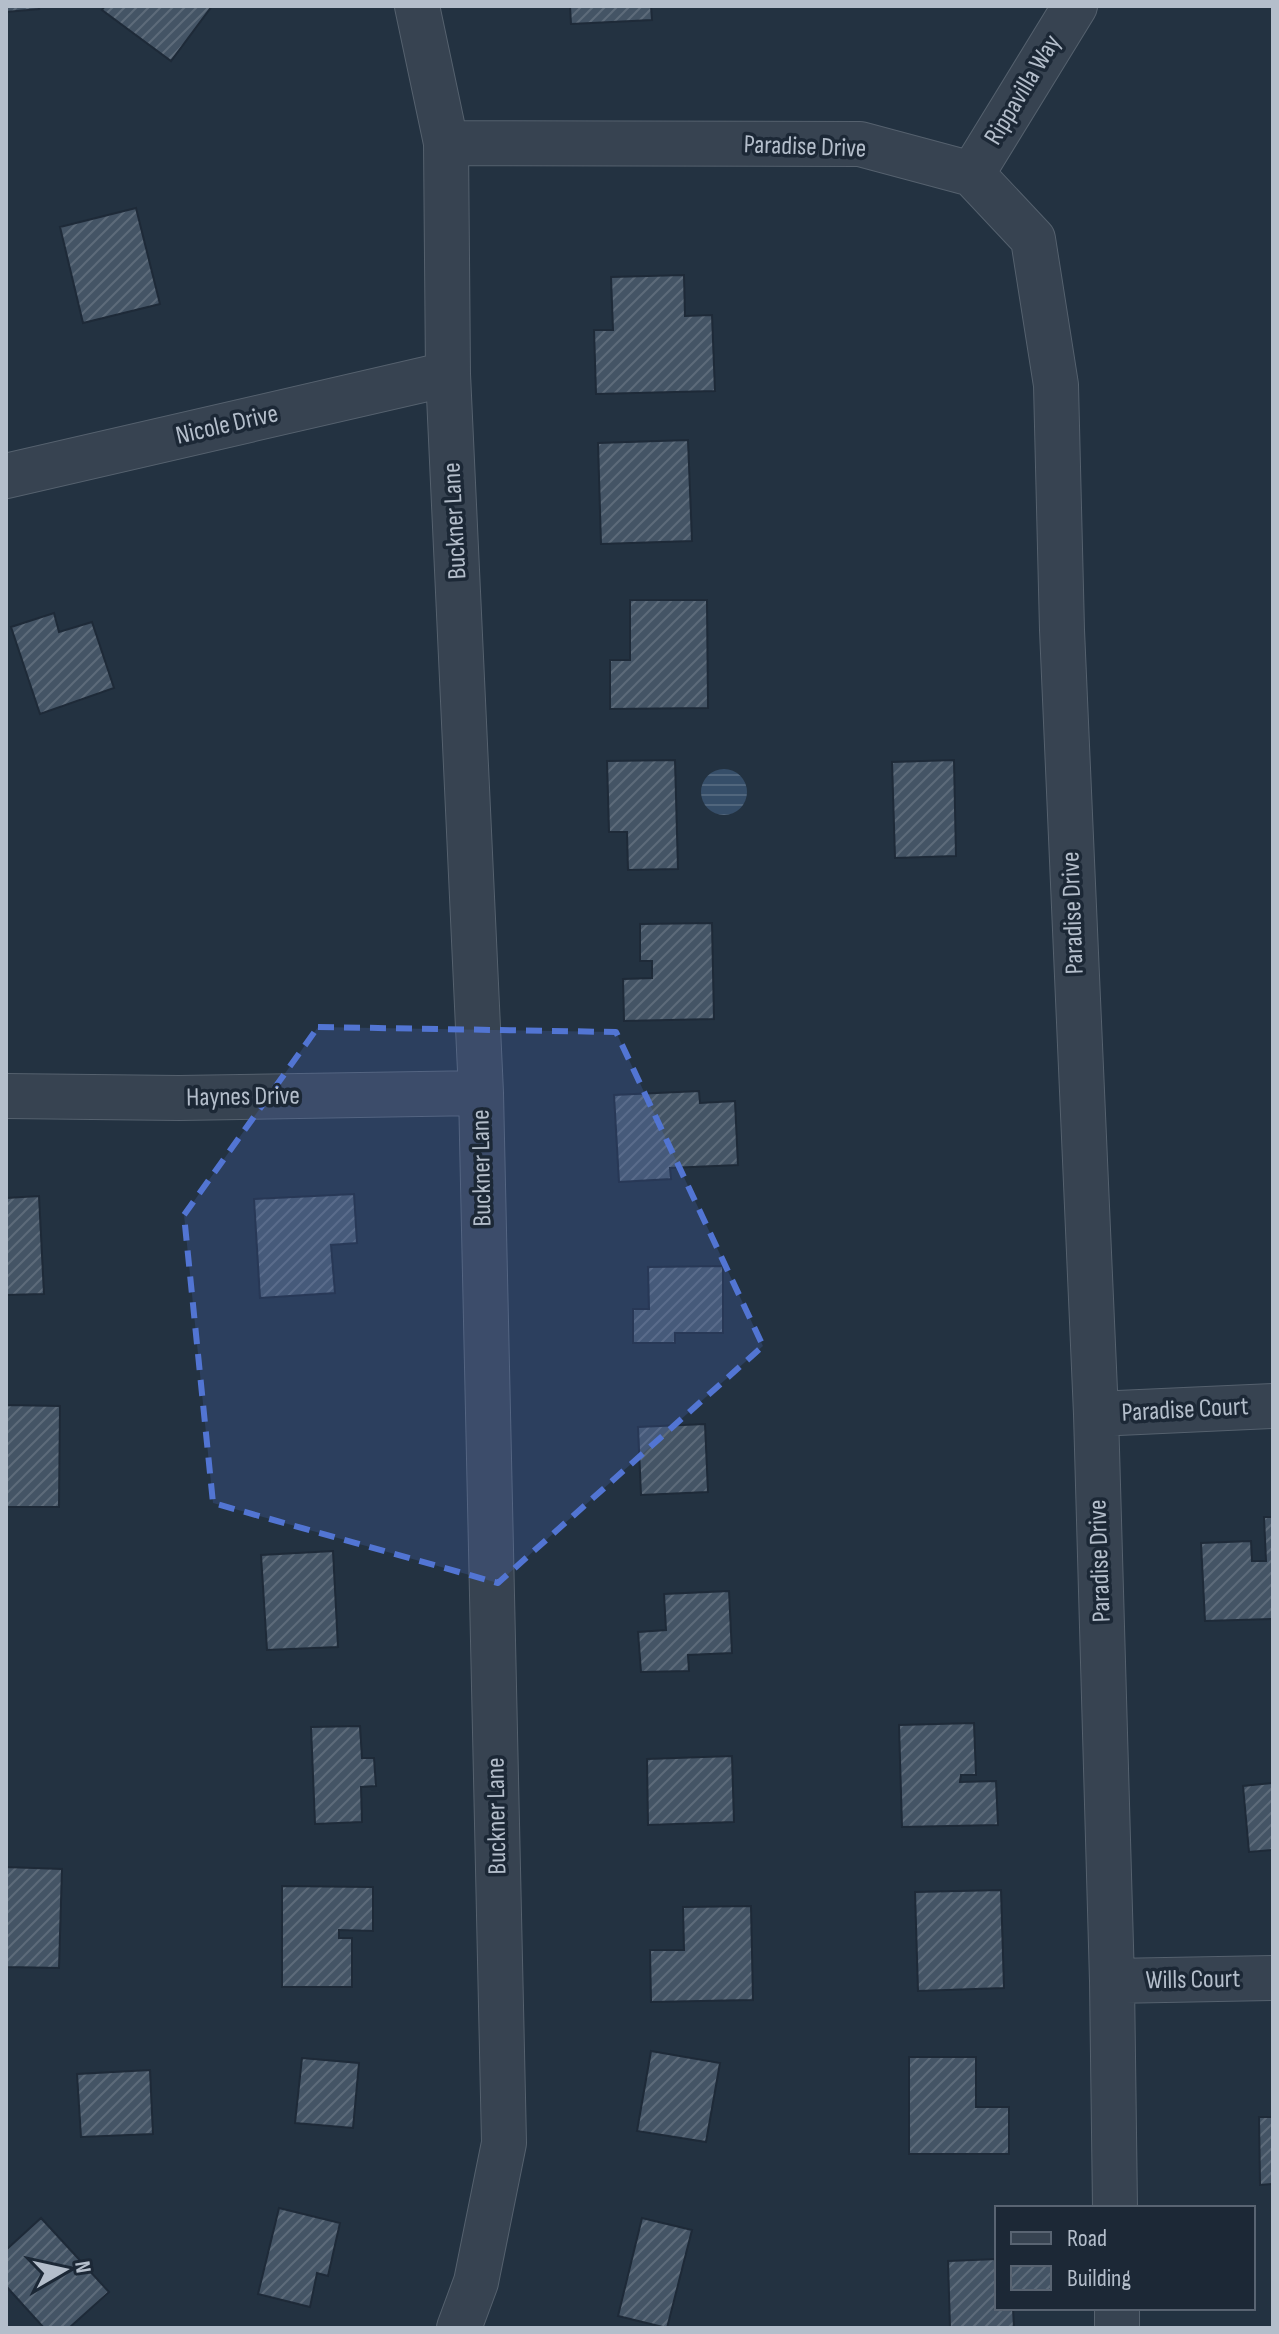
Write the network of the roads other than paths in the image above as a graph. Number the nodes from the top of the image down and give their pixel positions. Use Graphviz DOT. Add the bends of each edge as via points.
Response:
graph roads {
  1 [pos="417,6"];
  2 [pos="1075,6"];
  3 [pos="446,143"];
  4 [pos="972,174"];
  5 [pos="448,374"];
  6 [pos="6,476"];
  7 [pos="481,1093"];
  8 [pos="6,1096"];
  9 [pos="1273,1406"];
  10 [pos="1096,1414"];
  11 [pos="1273,1978"];
  12 [pos="1112,1981"];
  13 [pos="1115,2206"];
  14 [pos="459,2328"];
  1 -- 3 [label="street, Buckner Lane"];
  2 -- 4 [label="street, Rippavilla Way"];
  3 -- 4 [label="street, Paradise Drive" via="860,144"];
  3 -- 5 [label="street, Buckner Lane"];
  4 -- 10 [label="street, Paradise Drive" via="1033,239 1056,385 1065,723"];
  5 -- 6 [label="street, Nicole Drive"];
  5 -- 7 [label="street, Buckner Lane"];
  7 -- 8 [label="street, Haynes Drive"];
  7 -- 14 [label="street, Buckner Lane" via="504,2143 476,2282"];
  9 -- 10 [label="street, Paradise Court"];
  10 -- 12 [label="street, Paradise Drive"];
  11 -- 12 [label="street, Wills Court"];
  12 -- 13 [label="street, Paradise Drive"];
}
